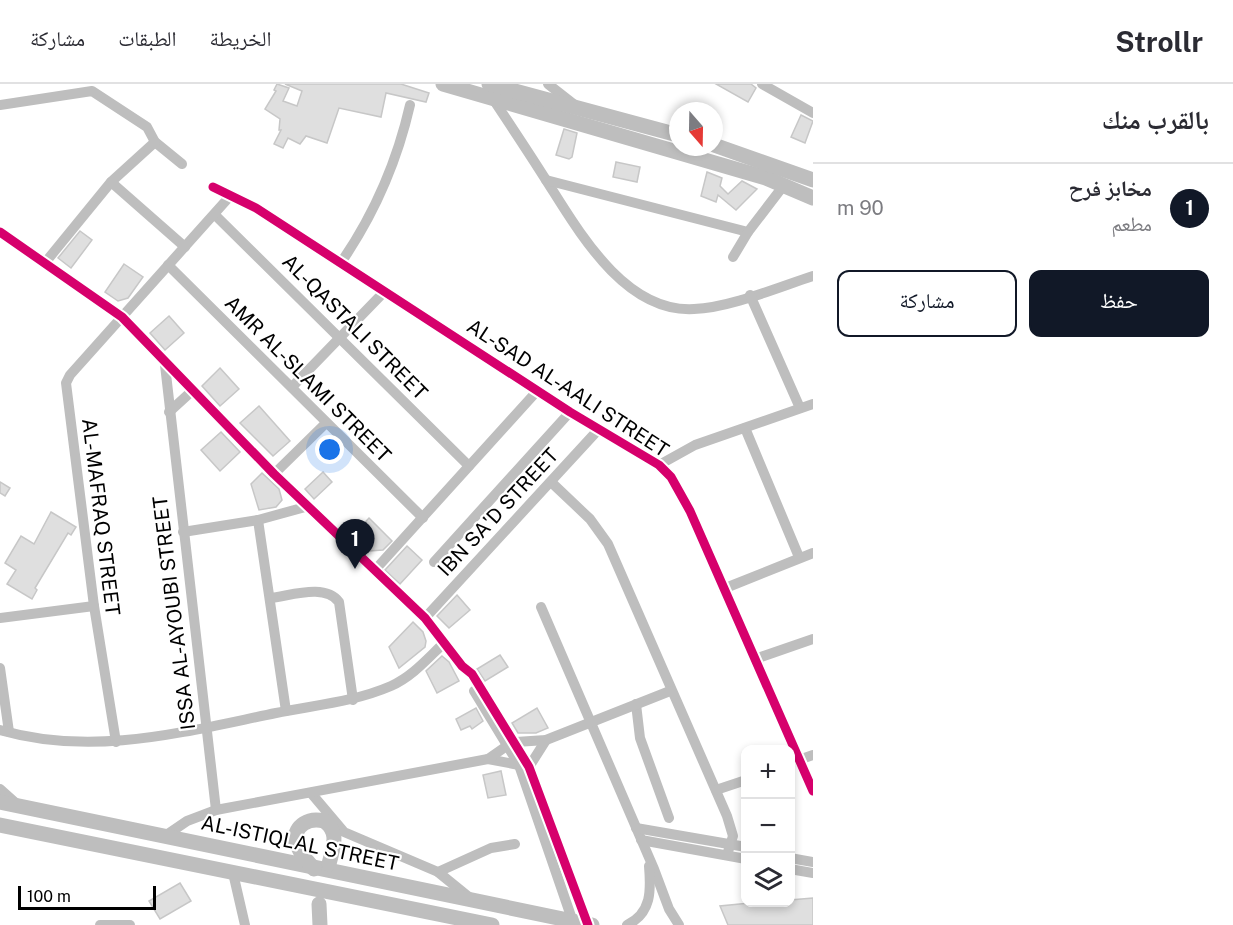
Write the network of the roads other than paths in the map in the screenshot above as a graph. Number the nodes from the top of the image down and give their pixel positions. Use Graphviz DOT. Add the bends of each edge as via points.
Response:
graph roads {
  1 [pos="443,84"];
  2 [pos="548,84"];
  3 [pos="762,84"];
  4 [pos="491,92"];
  5 [pos="0,105"];
  6 [pos="410,105"];
  7 [pos="579,108"];
  8 [pos="813,113"];
  9 [pos="669,133"];
  10 [pos="155,142"];
  11 [pos="723,148"];
  12 [pos="182,164"];
  13 [pos="546,180"];
  14 [pos="813,180"];
  15 [pos="111,182"];
  16 [pos="784,185"];
  17 [pos="213,186"];
  18 [pos="231,195"];
  19 [pos="813,198"];
  20 [pos="215,215"];
  21 [pos="0,232"];
  22 [pos="748,232"];
  23 [pos="184,247"];
  24 [pos="733,257"];
  25 [pos="44,264"];
  26 [pos="340,264"];
  27 [pos="168,265"];
  28 [pos="813,276"];
  29 [pos="384,291"];
  30 [pos="750,296"];
  31 [pos="122,317"];
  32 [pos="339,337"];
  33 [pos="165,365"];
  34 [pos="292,387"];
  35 [pos="538,390"];
  36 [pos="192,391"];
  37 [pos="813,404"];
  38 [pos="800,408"];
  39 [pos="169,412"];
  40 [pos="570,412"];
  41 [pos="326,423"];
  42 [pos="745,428"];
  43 [pos="598,430"];
  44 [pos="659,465"];
  45 [pos="469,466"];
  46 [pos="274,474"];
  47 [pos="551,482"];
  48 [pos="309,506"];
  49 [pos="423,518"];
  50 [pos="258,520"];
  51 [pos="183,532"];
  52 [pos="813,553"];
  53 [pos="799,557"];
  54 [pos="434,562"];
  55 [pos="375,571"];
  56 [pos="723,589"];
  57 [pos="270,598"];
  58 [pos="94,606"];
  59 [pos="541,607"];
  60 [pos="0,618"];
  61 [pos="424,618"];
  62 [pos="813,639"];
  63 [pos="444,643"];
  64 [pos="754,659"];
  65 [pos="0,668"];
  66 [pos="670,691"];
  67 [pos="353,700"];
  68 [pos="636,704"];
  69 [pos="286,711"];
  70 [pos="591,722"];
  71 [pos="205,727"];
  72 [pos="5,731"];
  73 [pos="546,740"];
  74 [pos="116,742"];
  75 [pos="512,743"];
  76 [pos="788,745"];
  77 [pos="813,755"];
  78 [pos="488,759"];
  79 [pos="795,762"];
  80 [pos="524,766"];
  81 [pos="741,782"];
  82 [pos="0,789"];
  83 [pos="716,790"];
  84 [pos="533,791"];
  85 [pos="813,791"];
  86 [pos="310,793"];
  87 [pos="0,802"];
  88 [pos="19,806"];
  89 [pos="216,810"];
  90 [pos="669,818"];
  91 [pos="189,820"];
  92 [pos="0,825"];
  93 [pos="636,828"];
  94 [pos="165,836"];
  95 [pos="641,840"];
  96 [pos="194,842"];
  97 [pos="732,843"];
  98 [pos="515,844"];
  99 [pos="741,846"];
  100 [pos="728,855"];
  101 [pos="648,857"];
  102 [pos="741,858"];
  103 [pos="795,859"];
  104 [pos="813,862"];
  105 [pos="330,864"];
  106 [pos="314,868"];
  107 [pos="795,870"];
  108 [pos="438,872"];
  109 [pos="233,873"];
  110 [pos="813,873"];
  111 [pos="454,891"];
  112 [pos="319,904"];
  113 [pos="485,924"];
  114 [pos="100,925"];
  115 [pos="130,925"];
  116 [pos="245,925"];
  117 [pos="320,925"];
  118 [pos="574,925"];
  119 [pos="590,925"];
  120 [pos="627,925"];
  121 [pos="679,925"];
  1 -- 4 [label="highway"];
  2 -- 7 [label="street"];
  3 -- 8 [label="street"];
  4 -- 7 [label="highway"];
  4 -- 13 [label="street"];
  4 -- 16 [label="highway"];
  5 -- 10 [label="street" via="92,91 147,127"];
  6 -- 26 [label="street" via="401,145 384,185 362,231"];
  7 -- 9 [label="highway"];
  10 -- 12 [label="street"];
  10 -- 15 [label="street"];
  11 -- 14 [label="highway"];
  13 -- 22 [label="street"];
  13 -- 30 [label="street" via="579,233 603,261 644,297 693,310"];
  15 -- 23 [label="street"];
  15 -- 25 [label="street"];
  16 -- 19 [label="highway"];
  16 -- 22 [label="street"];
  17 -- 18 [label="street, AL-SAD AL-AALI STREET"];
  18 -- 20 [label="street, AL-MAFRAQ STREET"];
  18 -- 26 [label="street, AL-SAD AL-AALI STREET"];
  20 -- 23 [label="street, AL-MAFRAQ STREET"];
  20 -- 32 [label="street, AL-QASTALI STREET"];
  21 -- 25 [label="street"];
  22 -- 24 [label="street"];
  23 -- 27 [label="street, AL-MAFRAQ STREET"];
  25 -- 31 [label="street"];
  26 -- 29 [label="street, AL-SAD AL-AALI STREET"];
  27 -- 31 [label="street, AL-MAFRAQ STREET"];
  27 -- 34 [label="street, AMR AL-SLAMI STREET"];
  28 -- 30 [label="street"];
  29 -- 32 [label="street"];
  29 -- 35 [label="street, AL-SAD AL-AALI STREET"];
  30 -- 38 [label="street"];
  31 -- 33 [label="street"];
  31 -- 58 [label="street, AL-MAFRAQ STREET" via="66,382"];
  32 -- 34 [label="street"];
  32 -- 45 [label="street, AL-QASTALI STREET"];
  33 -- 36 [label="street"];
  33 -- 39 [label="street, ISSA AL-AYOUBI STREET"];
  34 -- 41 [label="street, AMR AL-SLAMI STREET"];
  35 -- 40 [label="street, AL-SAD AL-AALI STREET"];
  35 -- 45 [label="street"];
  36 -- 39 [label="street"];
  36 -- 46 [label="street"];
  37 -- 38 [label="street"];
  38 -- 42 [label="street"];
  39 -- 51 [label="street, ISSA AL-AYOUBI STREET"];
  40 -- 43 [label="street, AL-SAD AL-AALI STREET"];
  40 -- 54 [label="street"];
  41 -- 46 [label="street"];
  41 -- 49 [label="street, AMR AL-SLAMI STREET"];
  42 -- 44 [label="street" via="695,445"];
  42 -- 53 [label="street"];
  43 -- 44 [label="street, AL-SAD AL-AALI STREET"];
  43 -- 47 [label="street, IBN SA'D STREET"];
  44 -- 56 [label="street, AL-SAD AL-AALI STREET" via="680,491"];
  45 -- 49 [label="street"];
  46 -- 48 [label="street"];
  47 -- 61 [label="street, IBN SA'D STREET"];
  47 -- 66 [label="street" via="590,519 608,544"];
  48 -- 50 [label="street"];
  48 -- 55 [label="street"];
  49 -- 55 [label="street"];
  50 -- 51 [label="street"];
  50 -- 57 [label="street"];
  51 -- 71 [label="street, ISSA AL-AYOUBI STREET"];
  52 -- 53 [label="street"];
  53 -- 56 [label="street"];
  55 -- 61 [label="street"];
  56 -- 64 [label="street, AL-SAD AL-AALI STREET"];
  57 -- 67 [label="street" via="318,592 335,597 339,602"];
  57 -- 69 [label="street"];
  58 -- 60 [label="street"];
  58 -- 74 [label="street, AL-MAFRAQ STREET"];
  59 -- 70 [label="street"];
  61 -- 63 [label="street"];
  62 -- 64 [label="street"];
  63 -- 67 [label="street" via="408,676"];
  63 -- 75 [label="street" via="472,674"];
  64 -- 76 [label="street, AL-SAD AL-AALI STREET"];
  65 -- 72 [label="street"];
  66 -- 68 [label="street"];
  66 -- 83 [label="street"];
  67 -- 69 [label="street"];
  68 -- 70 [label="street"];
  68 -- 90 [label="street" via="640,738"];
  69 -- 71 [label="street"];
  70 -- 73 [label="street"];
  70 -- 93 [label="street"];
  71 -- 74 [label="street"];
  71 -- 89 [label="street, ISSA AL-AYOUBI STREET"];
  72 -- 74 [label="street" via="68,743"];
  73 -- 75 [label="street"];
  73 -- 80 [label="street"];
  75 -- 78 [label="street"];
  75 -- 80 [label="street"];
  77 -- 79 [label="street"];
  78 -- 80 [label="street"];
  78 -- 86 [label="street"];
  79 -- 85 [label="street, AL-SAD AL-AALI STREET"];
  80 -- 84 [label="street"];
  81 -- 83 [label="street"];
  82 -- 88 [label="street"];
  83 -- 97 [label="street"];
  84 -- 118 [label="street"];
  84 -- 119 [label="street"];
  86 -- 89 [label="street"];
  86 -- 108 [label="street" via="334,822 355,838"];
  87 -- 88 [label="highway, AL-ISTIQLAL STREET"];
  88 -- 94 [label="highway, AL-ISTIQLAL STREET"];
  89 -- 91 [label="street"];
  91 -- 94 [label="street"];
  91 -- 96 [label="street" via="187,832"];
  92 -- 109 [label="highway"];
  93 -- 95 [label="street"];
  93 -- 97 [label="street"];
  94 -- 96 [label="highway, AL-ISTIQLAL STREET"];
  95 -- 100 [label="street"];
  95 -- 101 [label="street"];
  96 -- 106 [label="highway, AL-ISTIQLAL STREET"];
  97 -- 99 [label="street"];
  97 -- 100 [label="street"];
  98 -- 108 [label="street" via="491,848"];
  100 -- 102 [label="street"];
  101 -- 120 [label="street" via="649,903 641,916"];
  101 -- 121 [label="street"];
  103 -- 104 [label="street"];
  105 -- 106 [label="highway" via="333,831 324,821 308,821 299,828 295,842"];
  106 -- 111 [label="highway, AL-ISTIQLAL STREET"];
  107 -- 110 [label="street"];
  108 -- 111 [label="street"];
  109 -- 113 [label="highway"];
  109 -- 116 [label="street"];
  111 -- 119 [label="highway, AL-ISTIQLAL STREET" via="475,902"];
  112 -- 117 [label="highway"];
  114 -- 115 [label="street"];
}
